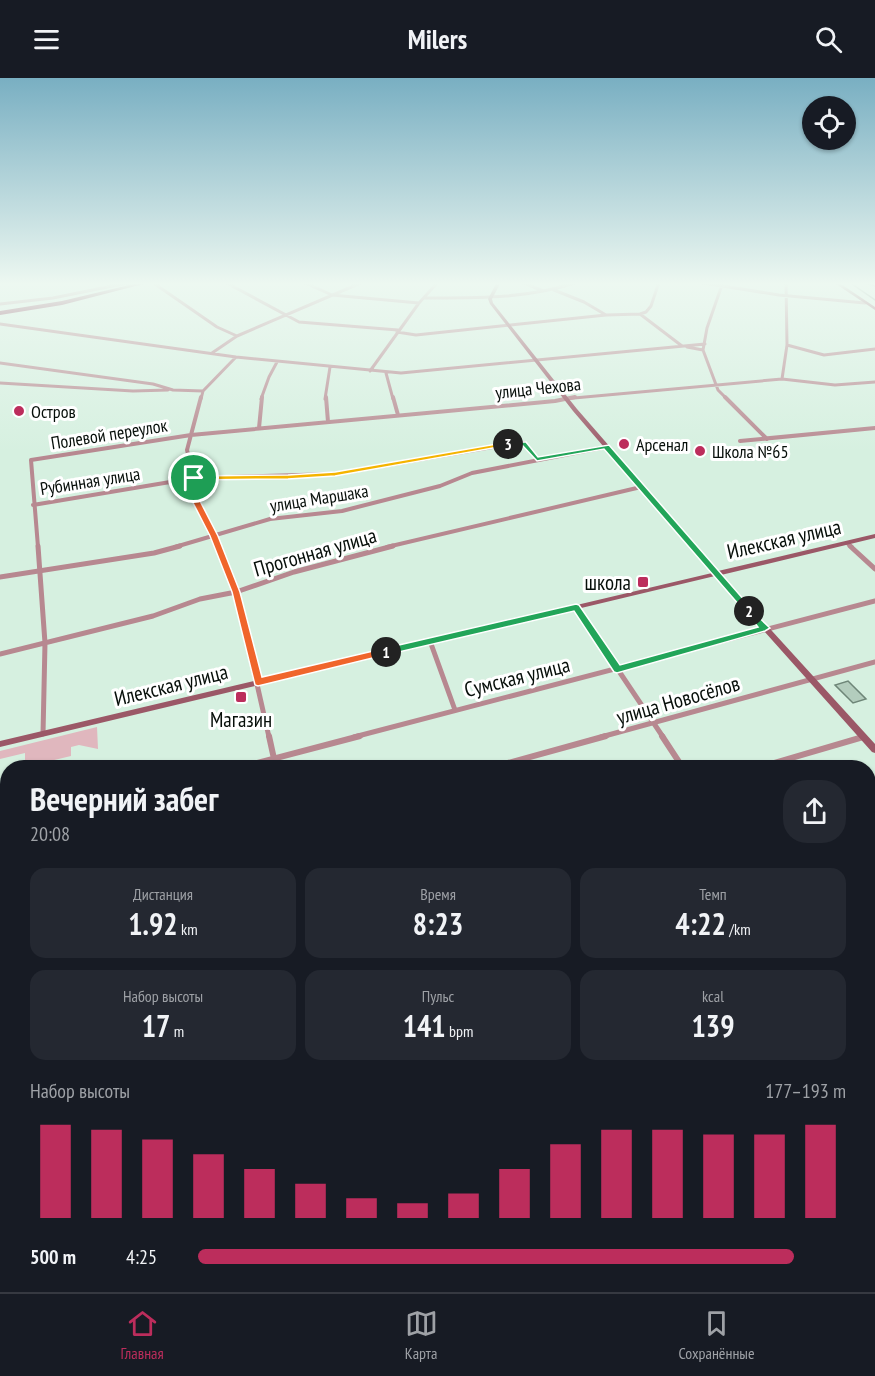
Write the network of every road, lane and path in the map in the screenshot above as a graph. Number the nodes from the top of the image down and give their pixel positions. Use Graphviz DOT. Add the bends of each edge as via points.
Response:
graph roads {
  1 [pos="111,339"];
  2 [pos="233,339"];
  3 [pos="393,339"];
  4 [pos="518,339"];
  5 [pos="672,339"];
  6 [pos="706,339"];
  7 [pos="787,339"];
  8 [pos="705,344"];
  9 [pos="787,345"];
  10 [pos="682,346"];
  11 [pos="875,349"];
  12 [pos="703,350"];
  13 [pos="212,352"];
  14 [pos="236,357"];
  15 [pos="277,362"];
  16 [pos="536,362"];
  17 [pos="0,363"];
  18 [pos="330,366"];
  19 [pos="370,370"];
  20 [pos="386,373"];
  21 [pos="782,379"];
  22 [pos="875,382"];
  23 [pos="0,383"];
  24 [pos="716,385"];
  25 [pos="173,390"];
  26 [pos="203,391"];
  27 [pos="566,398"];
  28 [pos="398,415"];
  29 [pos="328,422"];
  30 [pos="259,428"];
  31 [pos="875,429"];
  32 [pos="190,438"];
  33 [pos="767,439"];
  34 [pos="740,441"];
  35 [pos="606,447"];
  36 [pos="537,459"];
  37 [pos="31,460"];
  38 [pos="194,478"];
  39 [pos="640,487"];
  40 [pos="33,504"];
  41 [pos="214,536"];
  42 [pos="875,536"];
  43 [pos="847,543"];
  44 [pos="875,569"];
  45 [pos="41,572"];
  46 [pos="716,574"];
  47 [pos="0,577"];
  48 [pos="236,592"];
  49 [pos="875,601"];
  50 [pos="576,607"];
  51 [pos="765,628"];
  52 [pos="430,641"];
  53 [pos="45,643"];
  54 [pos="0,654"];
  55 [pos="875,662"];
  56 [pos="617,669"];
  57 [pos="811,679"];
  58 [pos="258,682"];
  59 [pos="455,710"];
  60 [pos="653,724"];
  61 [pos="43,734"];
  62 [pos="863,737"];
  63 [pos="0,744"];
  64 [pos="875,750"];
  65 [pos="274,758"];
  66 [pos="267,760"];
  67 [pos="520,760"];
  68 [pos="678,760"];
  69 [pos="785,760"];
  1 -- 13 [label="street"];
  2 -- 13 [label="street"];
  3 -- 19 [label="street"];
  4 -- 16 [label="street"];
  5 -- 10 [label="street"];
  6 -- 8 [label="street"];
  7 -- 9 [label="street"];
  8 -- 10 [label="street"];
  8 -- 12 [label="street"];
  9 -- 11 [label="street" via="824,355"];
  9 -- 21 [label="street"];
  10 -- 12 [label="street"];
  10 -- 16 [label="street"];
  12 -- 24 [label="street"];
  13 -- 14 [label="street"];
  14 -- 15 [label="street"];
  14 -- 26 [label="street"];
  15 -- 18 [label="street"];
  15 -- 30 [label="street" via="261,398"];
  16 -- 20 [label="street"];
  16 -- 27 [label="street"];
  17 -- 25 [label="street"];
  18 -- 19 [label="street"];
  18 -- 29 [label="street" via="325,402"];
  19 -- 20 [label="street"];
  20 -- 28 [label="street"];
  21 -- 22 [label="street, улица Чехова" via="835,385"];
  21 -- 24 [label="street, улица Чехова"];
  23 -- 25 [label="street"];
  24 -- 27 [label="street, улица Чехова"];
  24 -- 33 [label="street"];
  25 -- 26 [label="street"];
  26 -- 32 [label="street"];
  27 -- 28 [label="street, улица Чехова"];
  27 -- 35 [label="street"];
  28 -- 29 [label="street, улица Чехова"];
  29 -- 30 [label="street, улица Чехова"];
  30 -- 32 [label="street, улица Чехова"];
  31 -- 33 [label="street"];
  32 -- 37 [label="street, Полевой переулок"];
  32 -- 38 [label="street" via="187,450"];
  33 -- 34 [label="street"];
  35 -- 36 [label="street, улица Маршака"];
  35 -- 39 [label="street"];
  36 -- 38 [label="street, Рубинная улица" via="524,443 515,443 335,474"];
  36 -- 41 [label="street, улица Маршака" via="472,473 440,486 342,511 270,519"];
  37 -- 40 [label="street"];
  38 -- 40 [label="street, Рубинная улица"];
  38 -- 41 [label="street" via="194,497"];
  39 -- 46 [label="street"];
  39 -- 48 [label="street, Прогонная улица" via="367,552"];
  40 -- 45 [label="street"];
  41 -- 45 [label="street, улица Маршака" via="154,553"];
  41 -- 48 [label="street"];
  42 -- 43 [label="street, Илекская улица"];
  43 -- 44 [label="street"];
  43 -- 46 [label="street, Илекская улица"];
  45 -- 47 [label="street, улица Маршака"];
  45 -- 53 [label="street"];
  46 -- 50 [label="street, Илекская улица"];
  46 -- 51 [label="street"];
  48 -- 53 [label="street, Прогонная улица"];
  48 -- 58 [label="street"];
  49 -- 51 [label="street, Сумская улица"];
  50 -- 52 [label="street, Илекская улица"];
  50 -- 56 [label="street"];
  51 -- 56 [label="street, Сумская улица"];
  51 -- 57 [label="street"];
  52 -- 58 [label="street, Илекская улица"];
  52 -- 59 [label="street"];
  53 -- 54 [label="street, Прогонная улица"];
  53 -- 61 [label="street"];
  55 -- 57 [label="street, улица Новосёлов"];
  56 -- 59 [label="street, Сумская улица"];
  56 -- 60 [label="street"];
  57 -- 60 [label="street, улица Новосёлов"];
  57 -- 62 [label="street"];
  58 -- 61 [label="street, Илекская улица"];
  58 -- 65 [label="street"];
  59 -- 65 [label="street, Сумская улица"];
  60 -- 67 [label="street, улица Новосёлов"];
  60 -- 68 [label="street"];
  61 -- 63 [label="street, Илекская улица"];
  62 -- 64 [label="street"];
  62 -- 69 [label="street"];
  65 -- 66 [label="street, Сумская улица"];
}
